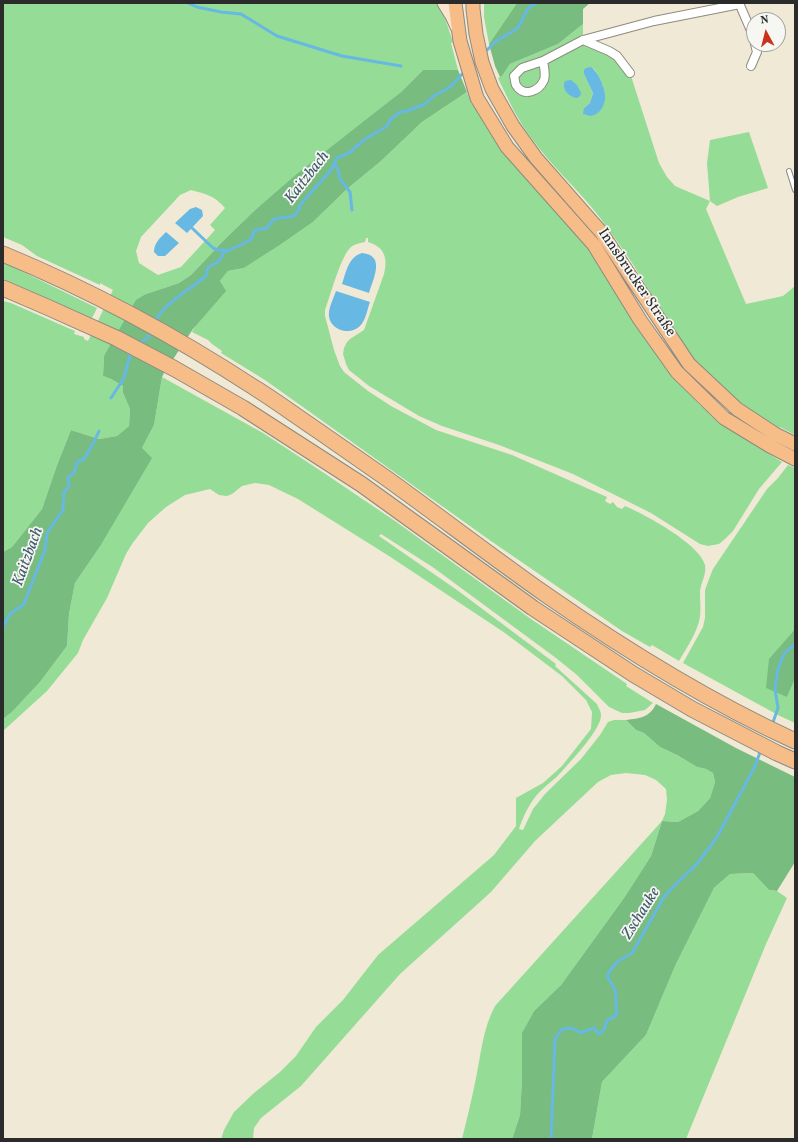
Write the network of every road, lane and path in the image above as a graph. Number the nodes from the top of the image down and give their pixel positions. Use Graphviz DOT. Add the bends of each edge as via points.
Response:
graph roads {
  1 [pos="443,3"];
  2 [pos="455,3"];
  3 [pos="473,3"];
  4 [pos="740,4"];
  5 [pos="746,18"];
  6 [pos="459,36"];
  7 [pos="583,40"];
  8 [pos="757,52"];
  9 [pos="544,61"];
  10 [pos="751,66"];
  11 [pos="630,73"];
  12 [pos="789,171"];
  13 [pos="795,190"];
  14 [pos="3,254"];
  15 [pos="3,288"];
  16 [pos="795,444"];
  17 [pos="795,459"];
  18 [pos="795,741"];
  19 [pos="795,761"];
  1 -- 6 [label="main road"];
  2 -- 6 [label="main road, Innsbrucker Straße"];
  3 -- 16 [label="main road, Innsbrucker Straße" via="482,62 492,88 513,126 536,158 601,232 689,364 737,409"];
  4 -- 5 [label="street"];
  4 -- 7 [label="street" via="654,21"];
  6 -- 17 [label="main road, Innsbrucker Straße" via="477,98 507,147 594,245 640,320 677,372 724,418"];
  7 -- 9 [label="street"];
  7 -- 11 [label="street" via="617,56"];
  8 -- 10 [label="street"];
  12 -- 13 [label="lane"];
  14 -- 18 [label="highway" via="102,300 188,346 256,388 386,478 545,594 643,658 702,693"];
  15 -- 19 [label="highway" via="90,326 175,369 243,408 361,484 533,608 633,674 692,709"];
}
